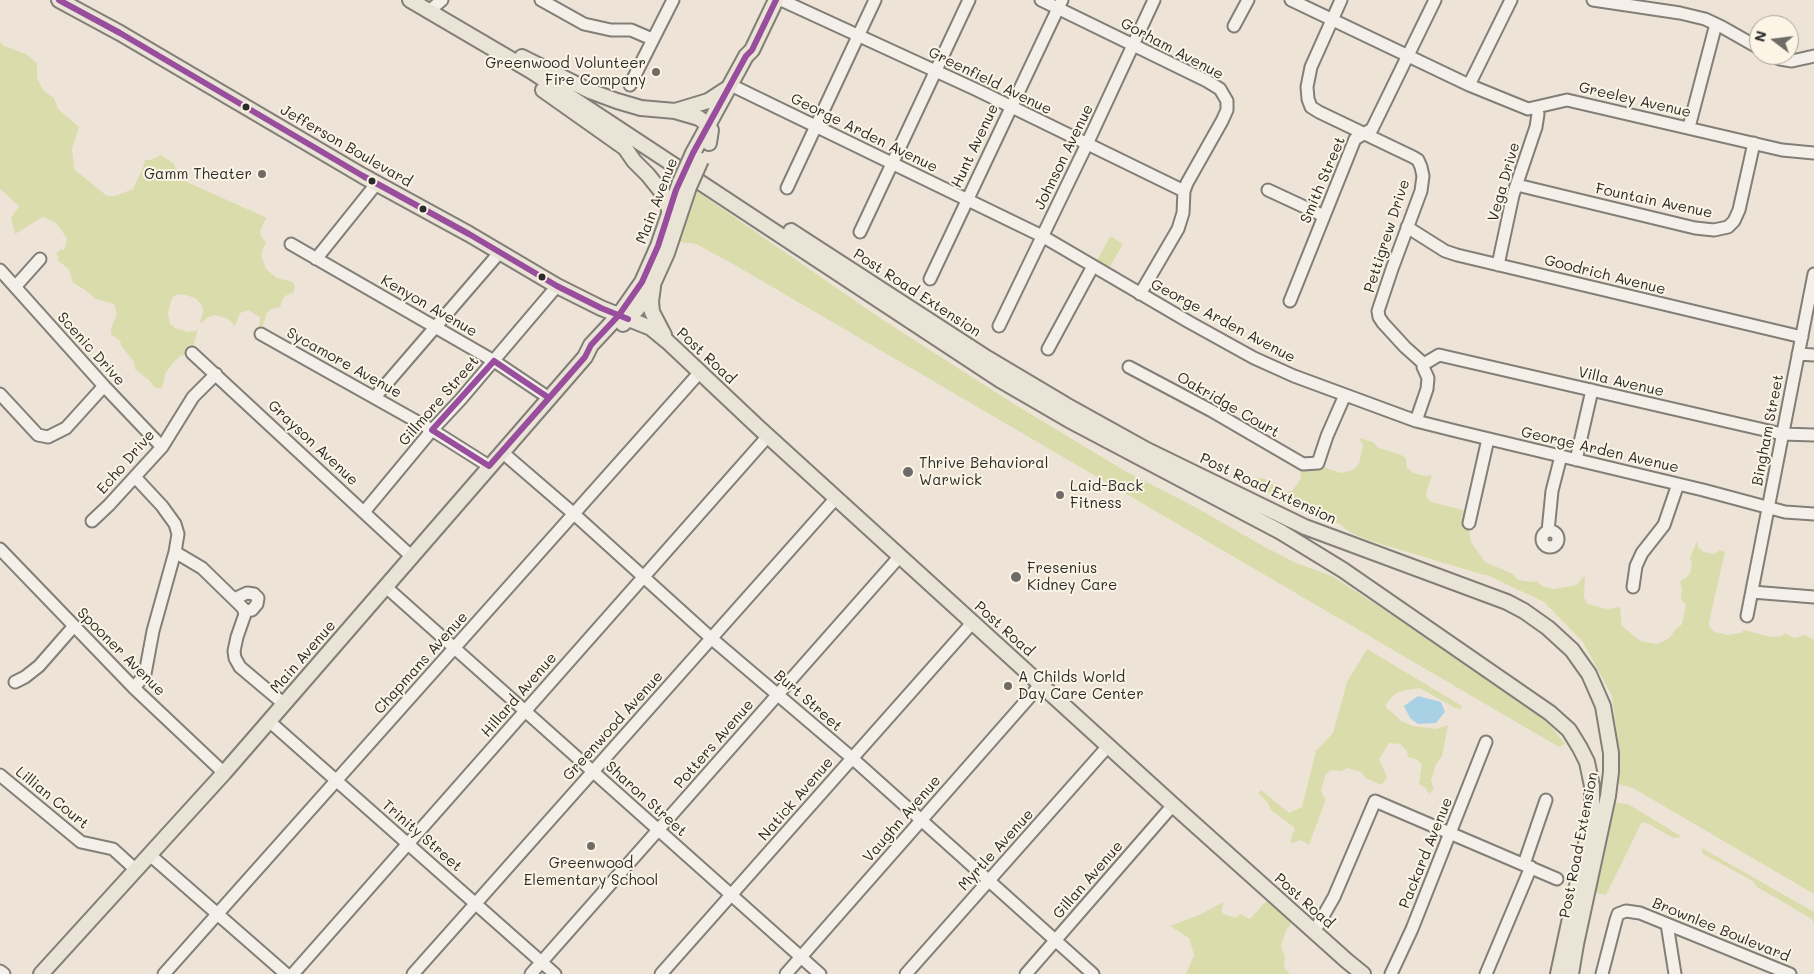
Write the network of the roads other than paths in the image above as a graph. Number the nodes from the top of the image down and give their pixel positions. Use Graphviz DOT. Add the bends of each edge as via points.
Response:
graph roads {
  1 [pos="59,0"];
  2 [pos="410,0"];
  3 [pos="442,0"];
  4 [pos="541,0"];
  5 [pos="672,0"];
  6 [pos="776,0"];
  7 [pos="781,0"];
  8 [pos="875,0"];
  9 [pos="969,0"];
  10 [pos="1041,0"];
  11 [pos="1154,0"];
  12 [pos="1248,0"];
  13 [pos="1290,0"];
  14 [pos="1341,0"];
  15 [pos="1435,0"];
  16 [pos="1511,0"];
  17 [pos="1593,0"];
  18 [pos="1631,3"];
  19 [pos="1060,4"];
  20 [pos="429,11"];
  21 [pos="1332,20"];
  22 [pos="1716,24"];
  23 [pos="1234,26"];
  24 [pos="468,34"];
  25 [pos="858,36"];
  26 [pos="652,39"];
  27 [pos="1749,42"];
  28 [pos="1134,45"];
  29 [pos="1407,56"];
  30 [pos="1814,56"];
  31 [pos="1799,59"];
  32 [pos="934,71"];
  33 [pos="630,85"];
  34 [pos="1469,85"];
  35 [pos="733,88"];
  36 [pos="1010,107"];
  37 [pos="1536,108"];
  38 [pos="675,111"];
  39 [pos="708,125"];
  40 [pos="816,126"];
  41 [pos="1689,127"];
  42 [pos="1363,134"];
  43 [pos="709,143"];
  44 [pos="1754,143"];
  45 [pos="1087,144"];
  46 [pos="625,148"];
  47 [pos="1814,153"];
  48 [pos="697,157"];
  49 [pos="675,160"];
  50 [pos="891,164"];
  51 [pos="377,184"];
  52 [pos="1517,185"];
  53 [pos="683,188"];
  54 [pos="787,188"];
  55 [pos="1268,190"];
  56 [pos="1184,191"];
  57 [pos="967,200"];
  58 [pos="1324,216"];
  59 [pos="671,220"];
  60 [pos="1407,227"];
  61 [pos="860,232"];
  62 [pos="1042,236"];
  63 [pos="290,244"];
  64 [pos="663,249"];
  65 [pos="500,252"];
  66 [pos="40,259"];
  67 [pos="316,259"];
  68 [pos="1498,264"];
  69 [pos="1093,266"];
  70 [pos="0,270"];
  71 [pos="1814,274"];
  72 [pos="930,279"];
  73 [pos="653,284"];
  74 [pos="557,286"];
  75 [pos="15,287"];
  76 [pos="1140,294"];
  77 [pos="1290,301"];
  78 [pos="624,317"];
  79 [pos="999,326"];
  80 [pos="436,327"];
  81 [pos="261,334"];
  82 [pos="1802,336"];
  83 [pos="668,342"];
  84 [pos="1048,350"];
  85 [pos="192,353"];
  86 [pos="1798,354"];
  87 [pos="1814,354"];
  88 [pos="494,360"];
  89 [pos="1424,364"];
  90 [pos="1129,367"];
  91 [pos="700,372"];
  92 [pos="216,374"];
  93 [pos="104,386"];
  94 [pos="1592,390"];
  95 [pos="0,394"];
  96 [pos="1345,395"];
  97 [pos="375,397"];
  98 [pos="549,398"];
  99 [pos="1416,421"];
  100 [pos="432,430"];
  101 [pos="1782,434"];
  102 [pos="1814,435"];
  103 [pos="768,436"];
  104 [pos="1488,439"];
  105 [pos="162,447"];
  106 [pos="502,452"];
  107 [pos="1560,456"];
  108 [pos="1576,460"];
  109 [pos="489,466"];
  110 [pos="135,477"];
  111 [pos="1678,484"];
  112 [pos="836,498"];
  113 [pos="1768,507"];
  114 [pos="364,512"];
  115 [pos="574,514"];
  116 [pos="1814,514"];
  117 [pos="92,521"];
  118 [pos="1469,523"];
  119 [pos="1548,531"];
  120 [pos="0,549"];
  121 [pos="175,552"];
  122 [pos="900,556"];
  123 [pos="412,557"];
  124 [pos="644,577"];
  125 [pos="386,587"];
  126 [pos="1633,587"];
  127 [pos="1752,592"];
  128 [pos="1814,597"];
  129 [pos="234,599"];
  130 [pos="244,611"];
  131 [pos="1747,616"];
  132 [pos="973,622"];
  133 [pos="74,626"];
  134 [pos="712,638"];
  135 [pos="454,648"];
  136 [pos="15,682"];
  137 [pos="1041,684"];
  138 [pos="134,688"];
  139 [pos="778,694"];
  140 [pos="284,704"];
  141 [pos="525,712"];
  142 [pos="269,722"];
  143 [pos="1486,742"];
  144 [pos="1109,745"];
  145 [pos="852,758"];
  146 [pos="593,772"];
  147 [pos="224,773"];
  148 [pos="0,775"];
  149 [pos="336,781"];
  150 [pos="1546,800"];
  151 [pos="1173,805"];
  152 [pos="921,820"];
  153 [pos="658,830"];
  154 [pos="1450,833"];
  155 [pos="408,844"];
  156 [pos="150,855"];
  157 [pos="1527,865"];
  158 [pos="136,870"];
  159 [pos="1557,878"];
  160 [pos="989,881"];
  161 [pos="731,895"];
  162 [pos="476,904"];
  163 [pos="218,914"];
  164 [pos="1667,924"];
  165 [pos="1314,932"];
  166 [pos="1055,940"];
  167 [pos="801,957"];
  168 [pos="542,962"];
  169 [pos="1763,969"];
  170 [pos="0,971"];
  171 [pos="4,974"];
  172 [pos="41,974"];
  173 [pos="164,974"];
  174 [pos="286,974"];
  175 [pos="293,974"];
  176 [pos="413,974"];
  177 [pos="531,974"];
  178 [pos="555,974"];
  179 [pos="661,974"];
  180 [pos="786,974"];
  181 [pos="820,974"];
  182 [pos="906,974"];
  183 [pos="1026,974"];
  184 [pos="1093,974"];
  185 [pos="1363,974"];
  186 [pos="1391,974"];
  187 [pos="1486,974"];
  188 [pos="1558,974"];
  189 [pos="1571,974"];
  190 [pos="1602,974"];
  191 [pos="1674,974"];
  192 [pos="1790,974"];
  1 -- 51 [label="main road, Jefferson Boulevard"];
  2 -- 20 [label="main road"];
  3 -- 20 [label="street"];
  4 -- 26 [label="street" via="584,24 611,30 631,30"];
  5 -- 26 [label="street"];
  6 -- 35 [label="main road, Main Avenue"];
  7 -- 25 [label="street, Greenfield Avenue"];
  8 -- 25 [label="street"];
  9 -- 32 [label="street"];
  10 -- 19 [label="street, Gorham Avenue"];
  11 -- 28 [label="street, Johnson Avenue"];
  12 -- 23 [label="street"];
  13 -- 21 [label="street, Greeley Avenue"];
  14 -- 21 [label="street"];
  15 -- 29 [label="street, Smith Street"];
  16 -- 34 [label="street"];
  17 -- 18 [label="street"];
  18 -- 22 [label="street"];
  19 -- 28 [label="street, Gorham Avenue"];
  19 -- 36 [label="street, Hunt Avenue"];
  20 -- 24 [label="main road"];
  21 -- 29 [label="street, Greeley Avenue"];
  21 -- 42 [label="street" via="1311,67 1308,99 1311,107"];
  22 -- 27 [label="street"];
  22 -- 41 [label="street"];
  24 -- 38 [label="main road" via="590,91 641,108"];
  24 -- 46 [label="main road"];
  24 -- 49 [label="main road" via="608,111"];
  25 -- 32 [label="street, Greenfield Avenue"];
  25 -- 40 [label="street"];
  26 -- 33 [label="street"];
  28 -- 45 [label="street, Johnson Avenue"];
  28 -- 56 [label="street, Gorham Avenue" via="1207,81 1220,89 1227,101 1222,121"];
  29 -- 34 [label="street, Greeley Avenue"];
  29 -- 42 [label="street, Smith Street" via="1372,129"];
  30 -- 31 [label="street"];
  32 -- 36 [label="street, Greenfield Avenue"];
  32 -- 50 [label="street"];
  34 -- 37 [label="street, Greeley Avenue" via="1528,109"];
  35 -- 38 [label="main road" via="708,101"];
  35 -- 39 [label="main road, Main Avenue"];
  35 -- 40 [label="street, George Arden Avenue"];
  35 -- 43 [label="main road, Main Avenue"];
  36 -- 45 [label="street, Greenfield Avenue"];
  36 -- 57 [label="street, Hunt Avenue"];
  37 -- 41 [label="street, Greeley Avenue" via="1567,100"];
  37 -- 52 [label="street, Vega Drive" via="1538,120"];
  38 -- 39 [label="main road" via="699,118"];
  39 -- 43 [label="main road" via="711,130"];
  39 -- 48 [label="main road, Main Avenue"];
  40 -- 50 [label="street, George Arden Avenue"];
  40 -- 54 [label="street"];
  41 -- 44 [label="street, Greeley Avenue"];
  42 -- 58 [label="street, Smith Street" via="1355,139"];
  42 -- 60 [label="street, Pettigrew Drive" via="1418,160 1423,176 1421,191"];
  43 -- 48 [label="main road, Main Avenue"];
  44 -- 47 [label="street, Greeley Avenue"];
  44 -- 52 [label="street, Fountain Avenue" via="1739,210 1728,227 1714,230"];
  45 -- 56 [label="street, Greenfield Avenue"];
  45 -- 62 [label="street, Johnson Avenue"];
  46 -- 53 [label="main road"];
  46 -- 59 [label="main road" via="664,195"];
  48 -- 53 [label="main road, Main Avenue, bridge"];
  49 -- 188 [label="main road, Post Road Extension" via="1000,380 1281,532 1343,570 1550,713 1569,730 1587,762 1592,786 1592,816"];
  49 -- 189 [label="main road, Post Road Extension" via="987,358 1147,450 1306,527 1507,602 1548,628 1572,650 1589,674 1603,706 1611,752 1608,796"];
  50 -- 57 [label="street, George Arden Avenue"];
  50 -- 61 [label="street"];
  51 -- 65 [label="main road, Jefferson Boulevard"];
  51 -- 67 [label="street"];
  52 -- 68 [label="street, Vega Drive"];
  53 -- 59 [label="main road, Main Avenue"];
  55 -- 58 [label="street"];
  56 -- 76 [label="street, Gorham Avenue" via="1178,229"];
  57 -- 62 [label="street, George Arden Avenue"];
  57 -- 72 [label="street, Hunt Avenue"];
  58 -- 77 [label="street, Smith Street"];
  59 -- 64 [label="main road, Main Avenue"];
  60 -- 68 [label="street, Goodrich Avenue" via="1445,251"];
  60 -- 89 [label="street, Pettigrew Drive" via="1378,311 1379,317 1405,348"];
  62 -- 69 [label="street, George Arden Avenue"];
  62 -- 79 [label="street, Johnson Avenue"];
  63 -- 67 [label="street, Kenyon Avenue"];
  64 -- 73 [label="main road, Main Avenue"];
  64 -- 78 [label="main road, Main Avenue"];
  65 -- 74 [label="main road, Jefferson Boulevard"];
  65 -- 80 [label="street"];
  66 -- 75 [label="street"];
  67 -- 80 [label="street, Kenyon Avenue"];
  68 -- 82 [label="street, Goodrich Avenue"];
  69 -- 76 [label="street, George Arden Avenue"];
  69 -- 84 [label="street"];
  70 -- 75 [label="street, Scenic Drive"];
  71 -- 82 [label="street, Bingham Street"];
  73 -- 78 [label="main road, Main Avenue" via="640,304"];
  73 -- 83 [label="main road" via="652,312"];
  74 -- 78 [label="main road, Jefferson Boulevard"];
  74 -- 88 [label="street, Gillmore Street"];
  75 -- 93 [label="street, Scenic Drive"];
  76 -- 96 [label="street, George Arden Avenue" via="1254,358"];
  78 -- 83 [label="main road, Post Road" via="651,328"];
  78 -- 98 [label="main road, Main Avenue" via="595,352 585,357"];
  80 -- 88 [label="street, Kenyon Avenue"];
  80 -- 97 [label="street"];
  81 -- 97 [label="street, Sycamore Avenue"];
  82 -- 86 [label="street, Bingham Street"];
  83 -- 91 [label="main road, Post Road"];
  85 -- 92 [label="street, Grayson Avenue"];
  86 -- 87 [label="street"];
  86 -- 101 [label="street, Bingham Street"];
  88 -- 98 [label="street, Kenyon Avenue"];
  88 -- 100 [label="street, Gillmore Street"];
  89 -- 94 [label="street, Villa Avenue" via="1439,355"];
  89 -- 99 [label="street" via="1427,389"];
  90 -- 96 [label="street, Oakridge Court" via="1303,464 1318,463"];
  91 -- 103 [label="main road, Post Road"];
  91 -- 115 [label="street, Chapmans Avenue"];
  92 -- 105 [label="street, Echo Drive" via="193,397"];
  92 -- 114 [label="street, Grayson Avenue"];
  93 -- 95 [label="street" via="66,428 48,437 38,435"];
  93 -- 105 [label="street, Scenic Drive"];
  94 -- 101 [label="street, Villa Avenue"];
  94 -- 108 [label="street"];
  96 -- 99 [label="street, George Arden Avenue"];
  97 -- 100 [label="street, Sycamore Avenue"];
  98 -- 106 [label="main road, Main Avenue"];
  99 -- 104 [label="street, George Arden Avenue"];
  100 -- 109 [label="street, Sycamore Avenue"];
  100 -- 114 [label="street, Gillmore Street"];
  101 -- 102 [label="street, Villa Avenue"];
  101 -- 113 [label="street, Bingham Street"];
  103 -- 112 [label="main road, Post Road"];
  103 -- 124 [label="street, Hillard Avenue"];
  104 -- 107 [label="street, George Arden Avenue"];
  104 -- 118 [label="street"];
  105 -- 110 [label="street, Echo Drive"];
  106 -- 109 [label="main road, Main Avenue"];
  106 -- 115 [label="street, Burt Street"];
  107 -- 108 [label="street, George Arden Avenue"];
  107 -- 119 [label="street"];
  108 -- 111 [label="street, George Arden Avenue"];
  109 -- 123 [label="main road, Main Avenue"];
  110 -- 117 [label="street, Echo Drive"];
  110 -- 121 [label="street" via="175,524 178,534"];
  111 -- 113 [label="street, George Arden Avenue"];
  111 -- 126 [label="street" via="1664,525 1636,566"];
  112 -- 122 [label="main road, Post Road"];
  112 -- 134 [label="street, Greenwood Avenue"];
  113 -- 116 [label="street, George Arden Avenue"];
  113 -- 127 [label="street, Bingham Street"];
  114 -- 123 [label="street, Grayson Avenue"];
  115 -- 124 [label="street, Burt Street"];
  115 -- 135 [label="street, Chapmans Avenue"];
  120 -- 133 [label="street, Spooner Avenue"];
  121 -- 129 [label="street" via="202,568"];
  121 -- 138 [label="street" via="145,674"];
  122 -- 132 [label="main road, Post Road"];
  122 -- 139 [label="street, Potters Avenue"];
  123 -- 125 [label="main road, Main Avenue"];
  124 -- 134 [label="street, Burt Street"];
  124 -- 141 [label="street, Hillard Avenue"];
  125 -- 135 [label="street, Sharon Street"];
  125 -- 140 [label="main road, Main Avenue"];
  127 -- 128 [label="street"];
  127 -- 131 [label="street, Bingham Street"];
  129 -- 130 [label="street"];
  129 -- 130 [label="street" via="247,593 258,598 252,610"];
  130 -- 140 [label="street" via="235,658 240,667"];
  132 -- 137 [label="main road, Post Road"];
  132 -- 145 [label="street, Natick Avenue"];
  133 -- 136 [label="street" via="39,666"];
  133 -- 138 [label="street, Spooner Avenue"];
  134 -- 139 [label="street, Burt Street"];
  134 -- 146 [label="street, Greenwood Avenue"];
  135 -- 141 [label="street, Sharon Street"];
  135 -- 149 [label="street, Chapmans Avenue"];
  137 -- 144 [label="main road, Post Road"];
  137 -- 152 [label="street, Vaughn Avenue"];
  138 -- 147 [label="street, Spooner Avenue"];
  139 -- 145 [label="street, Burt Street"];
  139 -- 153 [label="street, Potters Avenue"];
  140 -- 142 [label="main road, Main Avenue"];
  141 -- 146 [label="street, Sharon Street"];
  141 -- 155 [label="street, Hillard Avenue"];
  142 -- 147 [label="main road, Main Avenue"];
  142 -- 149 [label="street, Trinity Street"];
  143 -- 154 [label="street, Packard Avenue"];
  144 -- 151 [label="main road, Post Road"];
  144 -- 160 [label="street, Myrtle Avenue"];
  145 -- 152 [label="street, Burt Street"];
  145 -- 161 [label="street, Natick Avenue"];
  146 -- 153 [label="street, Sharon Street"];
  146 -- 162 [label="street, Greenwood Avenue"];
  147 -- 156 [label="main road, Main Avenue"];
  148 -- 158 [label="street, Lillian Court" via="82,842 113,849"];
  149 -- 155 [label="street, Trinity Street"];
  149 -- 163 [label="street, Chapmans Avenue"];
  150 -- 157 [label="street"];
  151 -- 165 [label="main road, Post Road"];
  151 -- 166 [label="street, Gillan Avenue"];
  152 -- 160 [label="street, Burt Street"];
  152 -- 167 [label="street, Vaughn Avenue"];
  153 -- 161 [label="street, Sharon Street"];
  153 -- 168 [label="street, Potters Avenue"];
  154 -- 157 [label="street"];
  154 -- 165 [label="street" via="1375,802 1334,897"];
  154 -- 186 [label="street, Packard Avenue"];
  155 -- 162 [label="street, Trinity Street"];
  155 -- 175 [label="street, Hillard Avenue"];
  156 -- 158 [label="main road, Main Avenue"];
  156 -- 163 [label="street"];
  157 -- 159 [label="street"];
  157 -- 187 [label="street"];
  158 -- 172 [label="main road, Main Avenue"];
  160 -- 166 [label="street, Burt Street"];
  160 -- 182 [label="street, Myrtle Avenue"];
  161 -- 167 [label="street, Sharon Street"];
  161 -- 179 [label="street, Natick Avenue"];
  162 -- 168 [label="street, Trinity Street"];
  162 -- 176 [label="street, Greenwood Avenue"];
  163 -- 173 [label="street, Chapmans Avenue"];
  163 -- 174 [label="street"];
  164 -- 169 [label="street, Brownlee Boulevard"];
  164 -- 190 [label="street, Brownlee Boulevard" via="1640,913 1626,911 1618,914"];
  164 -- 191 [label="street"];
  165 -- 185 [label="main road, Post Road"];
  166 -- 183 [label="street, Gillan Avenue"];
  166 -- 184 [label="street, Burt Street"];
  167 -- 180 [label="street, Vaughn Avenue"];
  167 -- 181 [label="street, Sharon Street"];
  168 -- 177 [label="street, Potters Avenue"];
  168 -- 178 [label="street, Trinity Street"];
  169 -- 192 [label="street, Brownlee Boulevard"];
  170 -- 171 [label="street"];
}
